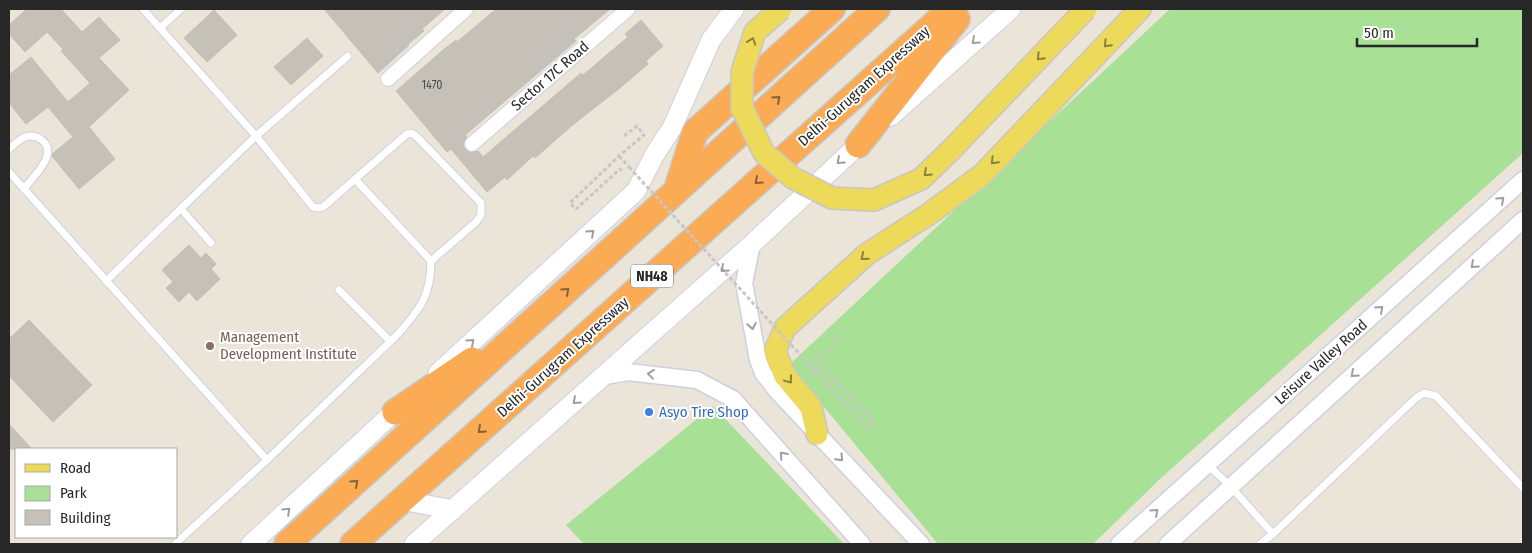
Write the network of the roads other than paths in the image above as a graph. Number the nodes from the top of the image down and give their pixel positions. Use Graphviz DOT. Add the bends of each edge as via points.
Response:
graph roads {
  1 [pos="143,9"];
  2 [pos="181,9"];
  3 [pos="466,9"];
  4 [pos="628,9"];
  5 [pos="734,9"];
  6 [pos="781,9"];
  7 [pos="832,9"];
  8 [pos="877,9"];
  9 [pos="951,9"];
  10 [pos="964,9"];
  11 [pos="1011,9"];
  12 [pos="1086,9"];
  13 [pos="1140,9"];
  14 [pos="160,28"];
  15 [pos="348,56"];
  16 [pos="388,79"];
  17 [pos="256,136"];
  18 [pos="472,144"];
  19 [pos="858,145"];
  20 [pos="9,149"];
  21 [pos="9,172"];
  22 [pos="354,179"];
  23 [pos="1523,180"];
  24 [pos="24,189"];
  25 [pos="676,191"];
  26 [pos="181,209"];
  27 [pos="1523,220"];
  28 [pos="211,243"];
  29 [pos="752,244"];
  30 [pos="432,261"];
  31 [pos="106,281"];
  32 [pos="340,290"];
  33 [pos="542,313"];
  34 [pos="390,341"];
  35 [pos="605,376"];
  36 [pos="395,412"];
  37 [pos="817,434"];
  38 [pos="266,460"];
  39 [pos="1207,465"];
  40 [pos="1231,487"];
  41 [pos="1523,488"];
  42 [pos="402,500"];
  43 [pos="453,510"];
  44 [pos="1273,534"];
  45 [pos="360,541"];
  46 [pos="175,544"];
  47 [pos="251,544"];
  48 [pos="287,544"];
  49 [pos="414,544"];
  50 [pos="862,544"];
  51 [pos="921,544"];
  52 [pos="1119,544"];
  53 [pos="1168,544"];
  54 [pos="1260,544"];
  1 -- 14 [label="lane"];
  2 -- 14 [label="lane"];
  3 -- 16 [label="street"];
  4 -- 18 [label="street, Sector 17C Road"];
  36 -- 5 [label="main road, one-way" via="636,192 672,128 711,40"];
  12 -- 6 [label="main road, one-way, bridge" via="921,179 874,200 832,198 793,178 764,153 742,108 742,72 755,32"];
  7 -- 25 [label="highway" via="695,132"];
  25 -- 8 [label="highway, one-way"];
  9 -- 42 [label="highway, Delhi-Gurugram Expressway / NH48, one-way"];
  10 -- 19 [label="highway"];
  11 -- 19 [label="main road, one-way"];
  13 -- 37 [label="main road, one-way" via="982,175 867,254 785,328 776,352 785,376 811,407"];
  14 -- 17 [label="lane"];
  15 -- 17 [label="lane"];
  17 -- 22 [label="lane" via="313,207 323,207"];
  17 -- 26 [label="lane"];
  19 -- 29 [label="main road, one-way"];
  20 -- 24 [label="lane" via="30,136 38,137 46,145 45,161"];
  21 -- 24 [label="lane"];
  22 -- 30 [label="lane"];
  22 -- 30 [label="lane" via="412,133 481,203 481,215 476,222"];
  39 -- 23 [label="street, Leisure Valley Road, one-way"];
  24 -- 31 [label="lane"];
  33 -- 25 [label="highway, one-way"];
  26 -- 28 [label="lane"];
  26 -- 31 [label="lane"];
  27 -- 40 [label="street, Leisure Valley Road, one-way"];
  29 -- 35 [label="main road, one-way"];
  29 -- 37 [label="street, one-way" via="744,283 758,360 777,391"];
  30 -- 34 [label="lane" via="428,294 417,313"];
  31 -- 38 [label="lane"];
  32 -- 34 [label="lane"];
  33 -- 36 [label="highway"];
  48 -- 33 [label="highway, one-way"];
  34 -- 38 [label="lane"];
  35 -- 43 [label="main road, one-way"];
  50 -- 35 [label="street, one-way" via="733,399 697,380 628,372"];
  47 -- 36 [label="main road, one-way"];
  37 -- 51 [label="street, one-way"];
  38 -- 46 [label="lane"];
  39 -- 40 [label="lane"];
  52 -- 39 [label="street, Leisure Valley Road, one-way"];
  40 -- 44 [label="lane"];
  40 -- 53 [label="street, Leisure Valley Road"];
  41 -- 44 [label="lane" via="1436,396 1424,393"];
  42 -- 43 [label="main road"];
  42 -- 45 [label="highway, Delhi-Gurugram Expressway / NH48"];
  43 -- 49 [label="main road"];
  44 -- 54 [label="lane"];
}
